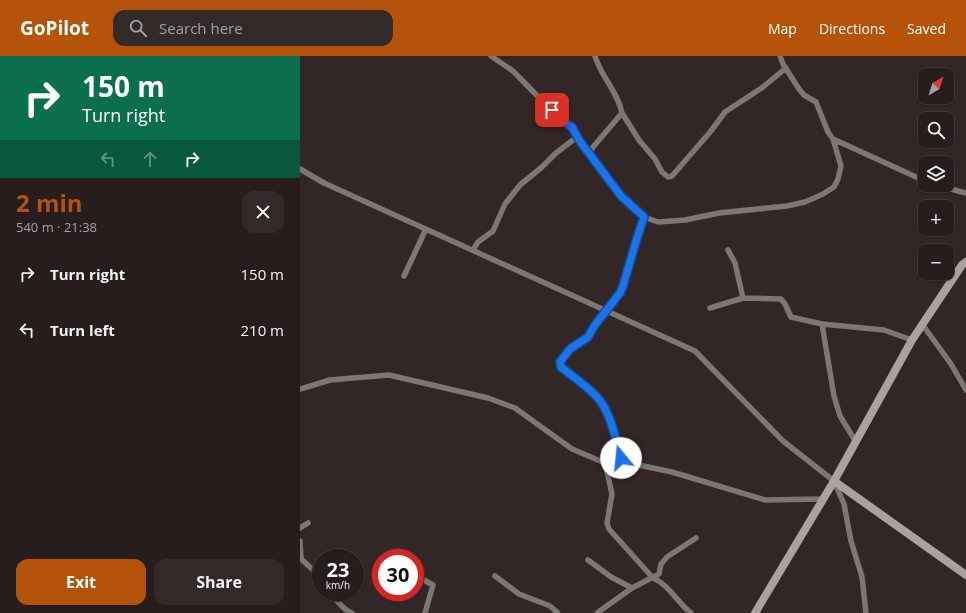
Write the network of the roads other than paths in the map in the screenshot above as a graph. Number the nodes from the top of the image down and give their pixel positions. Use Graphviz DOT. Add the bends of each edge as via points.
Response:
graph roads {
  1 [pos="491,56"];
  2 [pos="595,56"];
  3 [pos="780,56"];
  4 [pos="786,68"];
  5 [pos="622,113"];
  6 [pos="577,137"];
  7 [pos="833,139"];
  8 [pos="589,154"];
  9 [pos="300,169"];
  10 [pos="918,178"];
  11 [pos="954,190"];
  12 [pos="966,193"];
  13 [pos="644,217"];
  14 [pos="426,229"];
  15 [pos="473,250"];
  16 [pos="728,250"];
  17 [pos="966,262"];
  18 [pos="404,276"];
  19 [pos="743,298"];
  20 [pos="710,308"];
  21 [pos="606,311"];
  22 [pos="822,324"];
  23 [pos="922,324"];
  24 [pos="912,340"];
  25 [pos="300,389"];
  26 [pos="966,390"];
  27 [pos="856,442"];
  28 [pos="620,461"];
  29 [pos="605,463"];
  30 [pos="834,481"];
  31 [pos="824,498"];
  32 [pos="308,523"];
  33 [pos="300,528"];
  34 [pos="696,538"];
  35 [pos="300,541"];
  36 [pos="300,558"];
  37 [pos="588,560"];
  38 [pos="312,569"];
  39 [pos="495,576"];
  40 [pos="966,576"];
  41 [pos="653,578"];
  42 [pos="424,580"];
  43 [pos="632,588"];
  44 [pos="337,601"];
  45 [pos="352,613"];
  46 [pos="425,613"];
  47 [pos="558,613"];
  48 [pos="597,613"];
  49 [pos="690,613"];
  50 [pos="755,613"];
  51 [pos="866,613"];
  1 -- 6 [label="street" via="523,80 561,120 572,127"];
  2 -- 5 [label="street"];
  3 -- 4 [label="street"];
  4 -- 5 [label="street" via="725,112 712,131 672,176 668,177 662,172"];
  4 -- 7 [label="street" via="804,95 816,102"];
  5 -- 8 [label="street"];
  6 -- 8 [label="street"];
  6 -- 15 [label="street" via="520,185 505,204 493,230 478,242"];
  7 -- 10 [label="street"];
  7 -- 13 [label="street" via="841,166 838,179 834,187 824,194 805,202 685,220 658,222"];
  8 -- 13 [label="street" via="621,196"];
  9 -- 14 [label="street" via="324,183"];
  11 -- 12 [label="street"];
  13 -- 21 [label="street" via="623,286"];
  14 -- 15 [label="street"];
  14 -- 18 [label="street"];
  15 -- 21 [label="street"];
  16 -- 19 [label="street" via="735,263"];
  17 -- 23 [label="street"];
  19 -- 20 [label="street"];
  19 -- 22 [label="street" via="781,299 791,317"];
  21 -- 28 [label="street" via="588,337 570,349 560,362 561,367 602,402"];
  21 -- 30 [label="street" via="695,351 783,441"];
  22 -- 24 [label="street" via="884,330"];
  22 -- 27 [label="street" via="834,396 840,416"];
  23 -- 24 [label="street"];
  23 -- 26 [label="street"];
  24 -- 27 [label="street"];
  25 -- 29 [label="street" via="330,380 389,375 488,398 515,408 572,449"];
  27 -- 30 [label="street"];
  28 -- 29 [label="street"];
  28 -- 31 [label="street" via="672,472 765,500"];
  29 -- 41 [label="street" via="612,494 607,523 609,529"];
  30 -- 31 [label="street"];
  30 -- 40 [label="street"];
  30 -- 51 [label="street" via="844,504 851,541 862,577"];
  31 -- 50 [label="street"];
  32 -- 33 [label="street"];
  34 -- 41 [label="street" via="666,557 659,574"];
  35 -- 36 [label="street"];
  36 -- 38 [label="street"];
  37 -- 43 [label="street"];
  39 -- 47 [label="street" via="519,594 550,606"];
  41 -- 43 [label="street"];
  41 -- 49 [label="street" via="661,582"];
  42 -- 46 [label="street" via="433,585"];
  43 -- 48 [label="street"];
  44 -- 45 [label="street"];
}
